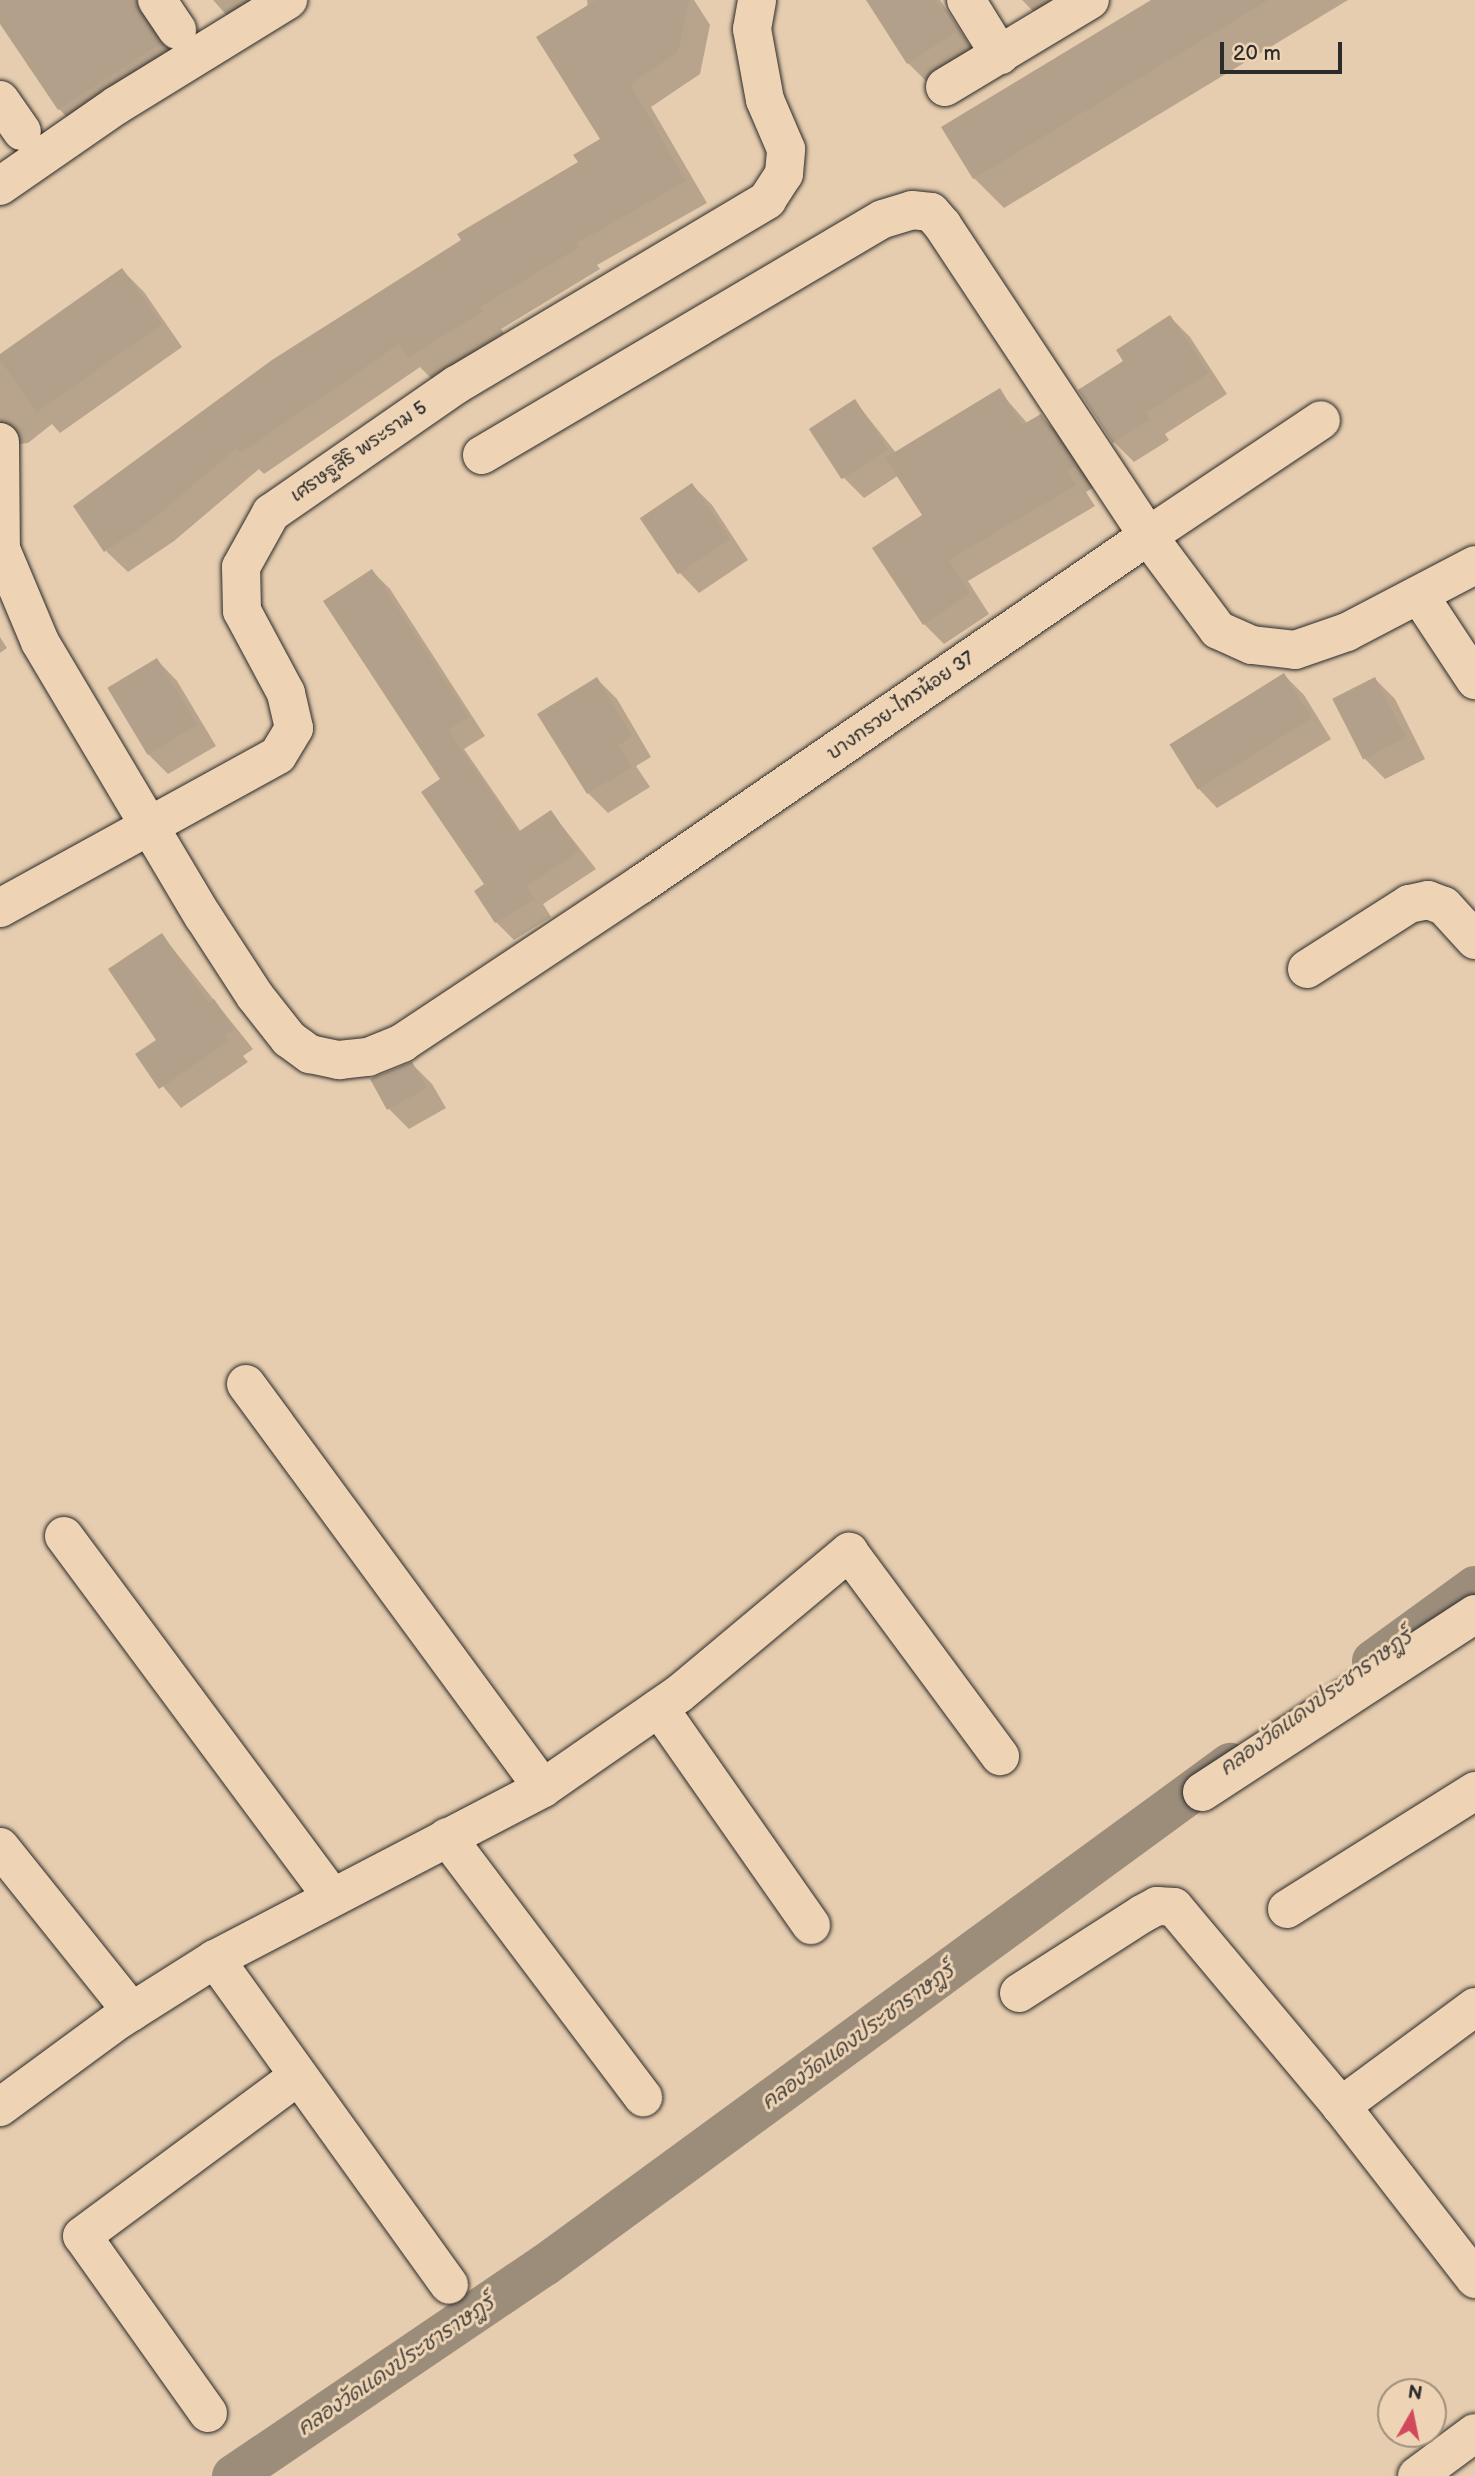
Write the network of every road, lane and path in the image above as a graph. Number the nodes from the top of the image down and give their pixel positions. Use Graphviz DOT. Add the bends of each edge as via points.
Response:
graph roads {
  1 [pos="288,0"];
  2 [pos="757,0"];
  3 [pos="966,0"];
  4 [pos="1090,0"];
  5 [pos="1000,55"];
  6 [pos="945,87"];
  7 [pos="0,100"];
  8 [pos="22,131"];
  9 [pos="0,186"];
  10 [pos="1321,419"];
  11 [pos="0,442"];
  12 [pos="482,454"];
  13 [pos="1148,536"];
  14 [pos="1475,565"];
  15 [pos="1419,595"];
  16 [pos="1475,680"];
  17 [pos="148,822"];
  18 [pos="0,908"];
  19 [pos="1475,940"];
  20 [pos="1307,969"];
  21 [pos="246,1384"];
  22 [pos="64,1536"];
  23 [pos="1475,1614"];
  24 [pos="659,1708"];
  25 [pos="1000,1756"];
  26 [pos="543,1788"];
  27 [pos="1475,1791"];
  28 [pos="1202,1792"];
  29 [pos="447,1837"];
  30 [pos="0,1847"];
  31 [pos="332,1897"];
  32 [pos="1287,1909"];
  33 [pos="811,1926"];
  34 [pos="215,1959"];
  35 [pos="1019,1993"];
  36 [pos="1475,2007"];
  37 [pos="132,2012"];
  38 [pos="298,2076"];
  39 [pos="643,2097"];
  40 [pos="0,2106"];
  41 [pos="1341,2106"];
  42 [pos="1475,2279"];
  43 [pos="449,2285"];
  44 [pos="208,2413"];
  45 [pos="1475,2434"];
  46 [pos="1416,2476"];
  1 -- 9 [label="street" via="117,106"];
  2 -- 17 [label="street, เศรษฐสิริ พระราม 5" via="752,29 765,100 786,149 784,174 767,200 456,385 271,513 241,567 242,611 286,693 294,728 278,755"];
  3 -- 5 [label="street"];
  4 -- 5 [label="street"];
  5 -- 6 [label="street"];
  7 -- 8 [label="street"];
  10 -- 13 [label="street, บางกรวย-ไทรน้อย 37"];
  11 -- 17 [label="street" via="1,549 40,642"];
  12 -- 13 [label="street" via="883,219 912,210 932,212"];
  13 -- 15 [label="street" via="1218,630 1252,645 1295,650 1347,632"];
  13 -- 17 [label="street, บางกรวย-ไทรน้อย 37" via="652,878 402,1043 368,1057 339,1060 310,1054 289,1039 255,996"];
  14 -- 15 [label="street"];
  15 -- 16 [label="street"];
  17 -- 18 [label="street, เศรษฐสิริ พระราม 5"];
  19 -- 20 [label="street" via="1444,906 1428,900 1409,904"];
  21 -- 26 [label="street"];
  22 -- 31 [label="street"];
  23 -- 28 [label="street"];
  24 -- 25 [label="street" via="849,1552"];
  24 -- 26 [label="street"];
  24 -- 33 [label="street"];
  26 -- 29 [label="street"];
  27 -- 32 [label="street"];
  29 -- 31 [label="street"];
  29 -- 39 [label="street"];
  30 -- 37 [label="street"];
  31 -- 34 [label="street"];
  34 -- 37 [label="street"];
  34 -- 38 [label="street"];
  35 -- 41 [label="street" via="1157,1906 1174,1907"];
  36 -- 41 [label="street"];
  37 -- 40 [label="street"];
  38 -- 43 [label="street"];
  38 -- 44 [label="street" via="82,2236"];
  41 -- 42 [label="street"];
  45 -- 46 [label="street"];
}
